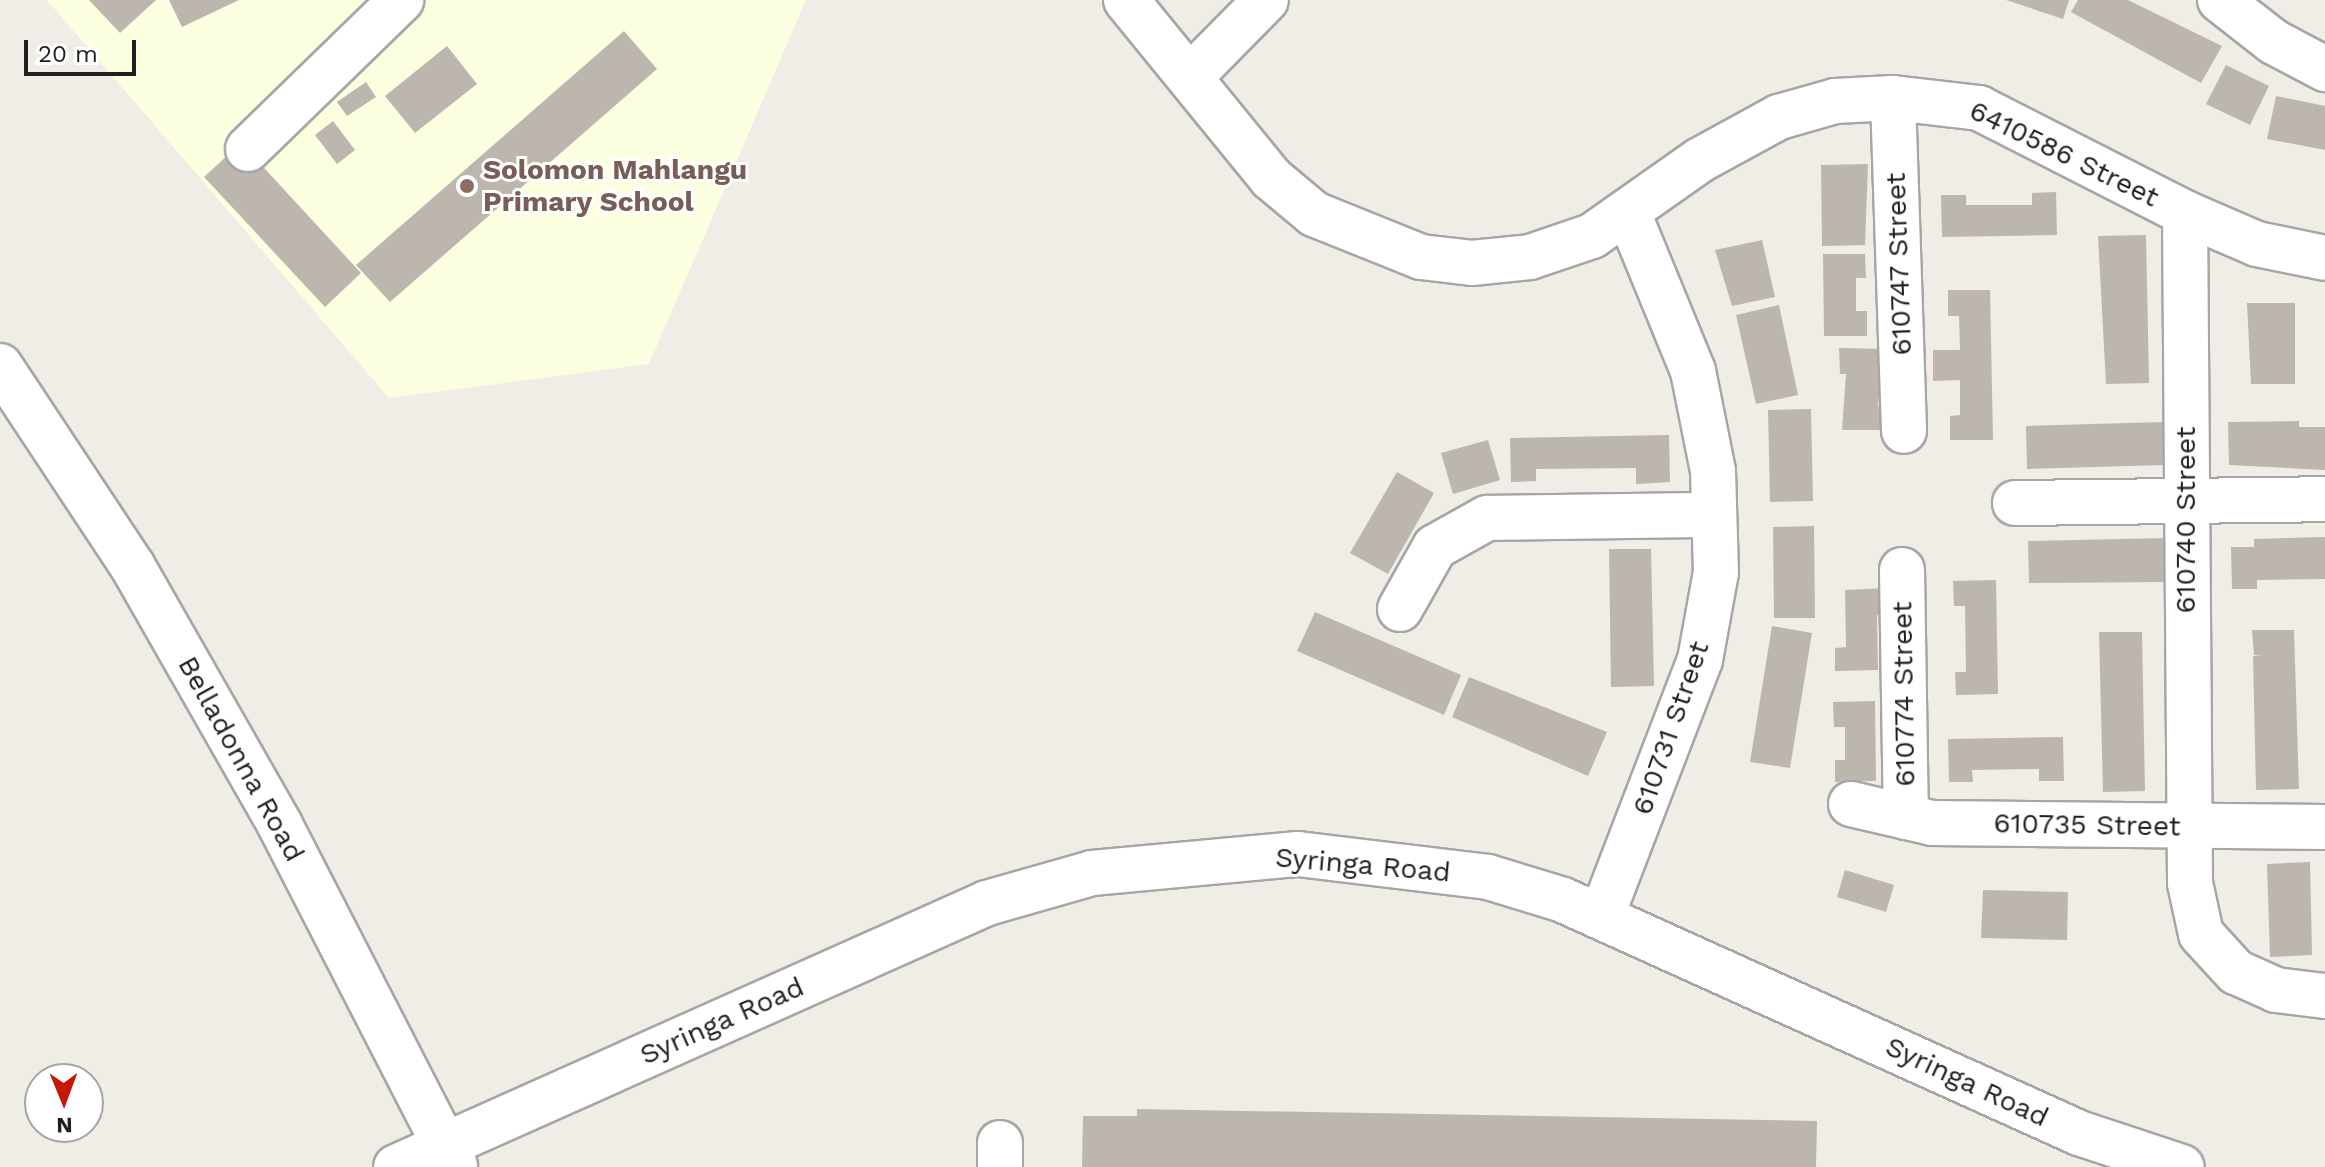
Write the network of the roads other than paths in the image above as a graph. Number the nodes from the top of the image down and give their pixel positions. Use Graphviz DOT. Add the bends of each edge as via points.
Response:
graph roads {
  1 [pos="401,0"];
  2 [pos="1126,0"];
  3 [pos="1266,0"];
  4 [pos="2220,0"];
  5 [pos="2325,69"];
  6 [pos="1190,77"];
  7 [pos="1893,98"];
  8 [pos="248,149"];
  9 [pos="2185,213"];
  10 [pos="1629,215"];
  11 [pos="2325,258"];
  12 [pos="0,366"];
  13 [pos="1904,431"];
  14 [pos="2325,499"];
  15 [pos="2186,501"];
  16 [pos="2015,503"];
  17 [pos="1714,515"];
  18 [pos="1902,570"];
  19 [pos="1400,609"];
  20 [pos="1851,804"];
  21 [pos="1906,817"];
  22 [pos="2187,827"];
  23 [pos="2325,827"];
  24 [pos="1602,915"];
  25 [pos="2325,996"];
  26 [pos="449,1154"];
  27 [pos="396,1167"];
  28 [pos="2182,1167"];
  1 -- 8 [label="street"];
  2 -- 6 [label="street, 6410586 Street"];
  3 -- 6 [label="street"];
  4 -- 5 [label="street" via="2274,42"];
  6 -- 10 [label="street, 6410586 Street" via="1271,178 1314,214 1421,257 1472,263 1530,257"];
  7 -- 9 [label="street, 6410586 Street" via="1979,108"];
  7 -- 10 [label="street, 6410586 Street" via="1835,101 1779,117 1700,160"];
  7 -- 13 [label="street, 610747 Street"];
  9 -- 11 [label="street, 6410586 Street" via="2257,244"];
  9 -- 15 [label="street, 610740 Street"];
  10 -- 17 [label="street, 610731 Street" via="1693,371"];
  12 -- 26 [label="street, Belladonna Road" via="149,594 280,825"];
  14 -- 15 [label="street"];
  15 -- 16 [label="street"];
  15 -- 22 [label="street, 610740 Street"];
  17 -- 19 [label="street" via="1487,518 1435,547"];
  17 -- 24 [label="street, 610731 Street" via="1716,572 1700,660"];
  18 -- 21 [label="street, 610774 Street"];
  20 -- 21 [label="street, 610735 Street"];
  21 -- 22 [label="street, 610735 Street"];
  22 -- 23 [label="street, 610735 Street"];
  22 -- 25 [label="street, 610740 Street" via="2201,934 2236,972 2276,990"];
  24 -- 26 [label="street, Syringa Road" via="1488,877 1298,854 1092,873 987,903"];
  24 -- 28 [label="street, Syringa Road" via="2079,1133"];
  26 -- 27 [label="street, Syringa Road"];
}
